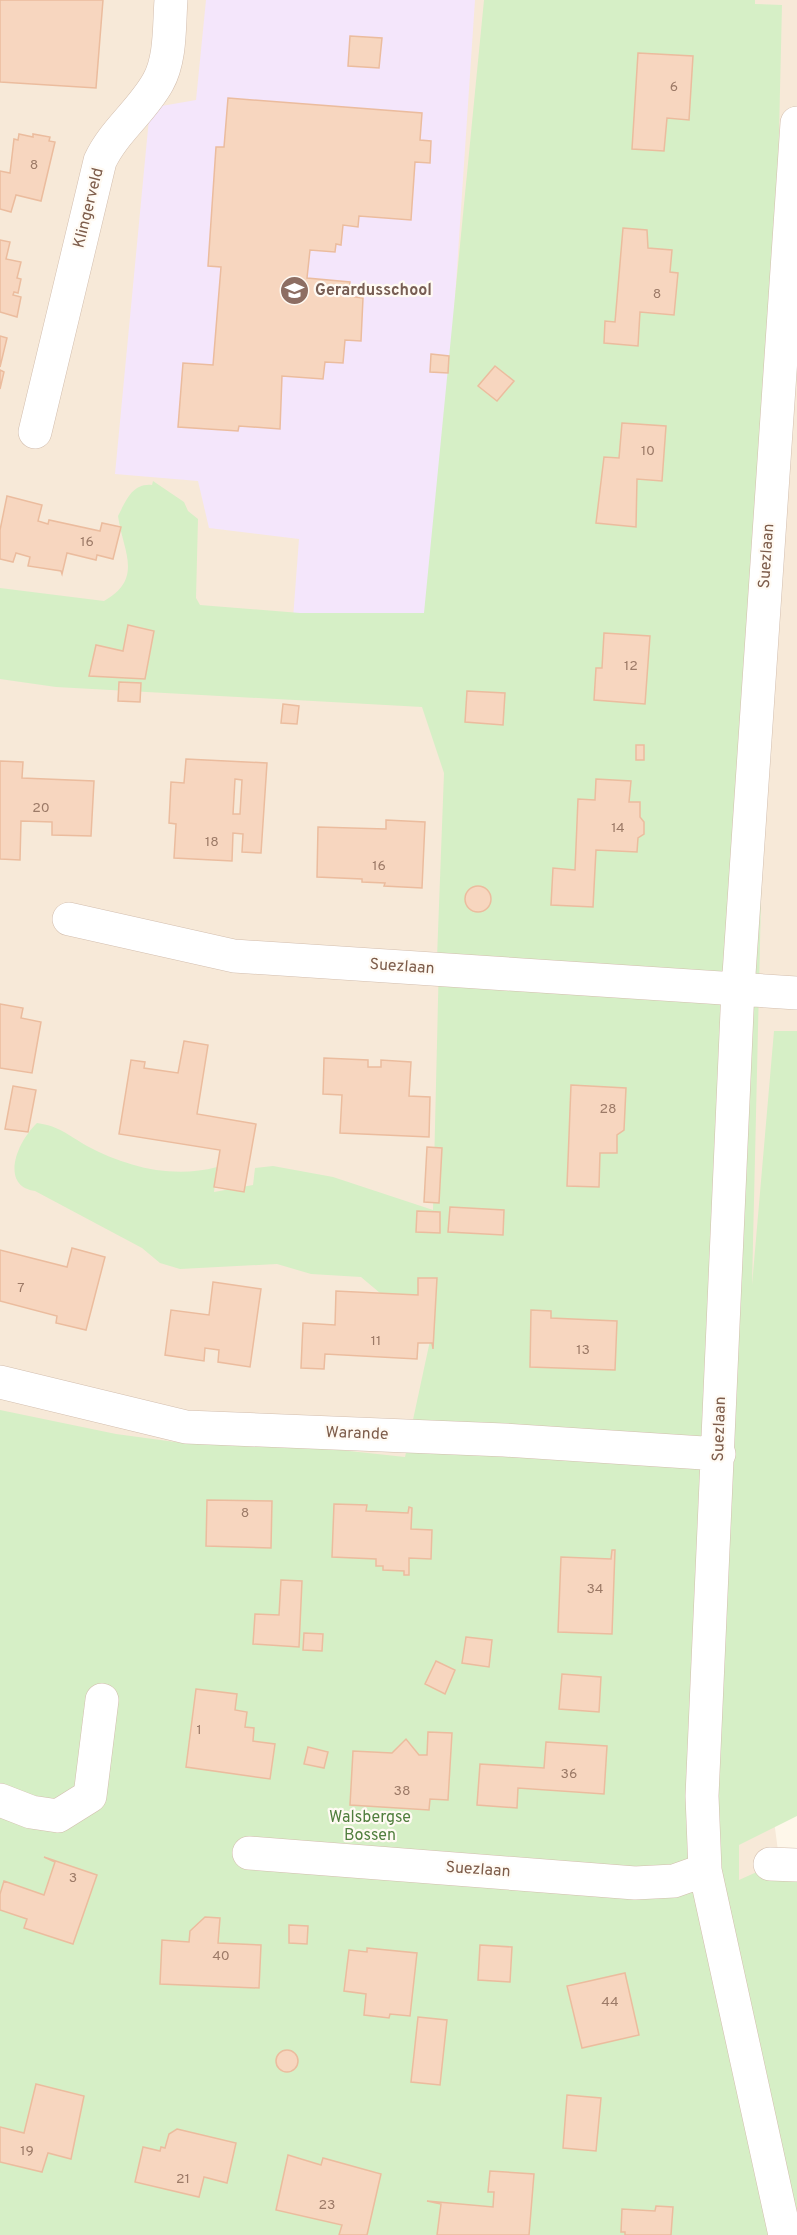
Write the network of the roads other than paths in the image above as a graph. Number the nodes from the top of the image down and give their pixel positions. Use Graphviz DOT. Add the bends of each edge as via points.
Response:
graph roads {
  1 [pos="171,0"];
  2 [pos="797,123"];
  3 [pos="36,432"];
  4 [pos="69,919"];
  5 [pos="738,989"];
  6 [pos="797,993"];
  7 [pos="0,1382"];
  8 [pos="719,1454"];
  9 [pos="102,1700"];
  10 [pos="0,1800"];
  11 [pos="249,1853"];
  12 [pos="705,1870"];
  13 [pos="785,2235"];
  1 -- 3 [label="street, Klingerveld" via="167,53 158,81 100,161"];
  2 -- 5 [label="street, Suezlaan"];
  4 -- 5 [label="street, Suezlaan" via="234,956"];
  5 -- 6 [label="street"];
  5 -- 8 [label="street, Suezlaan"];
  7 -- 8 [label="street, Warande" via="186,1427 504,1440"];
  8 -- 12 [label="street, Suezlaan" via="702,1796"];
  9 -- 10 [label="street" via="90,1796 58,1816 31,1812"];
  11 -- 12 [label="street, Suezlaan" via="635,1883 674,1881"];
  12 -- 13 [label="street, Suezlaan"];
}
